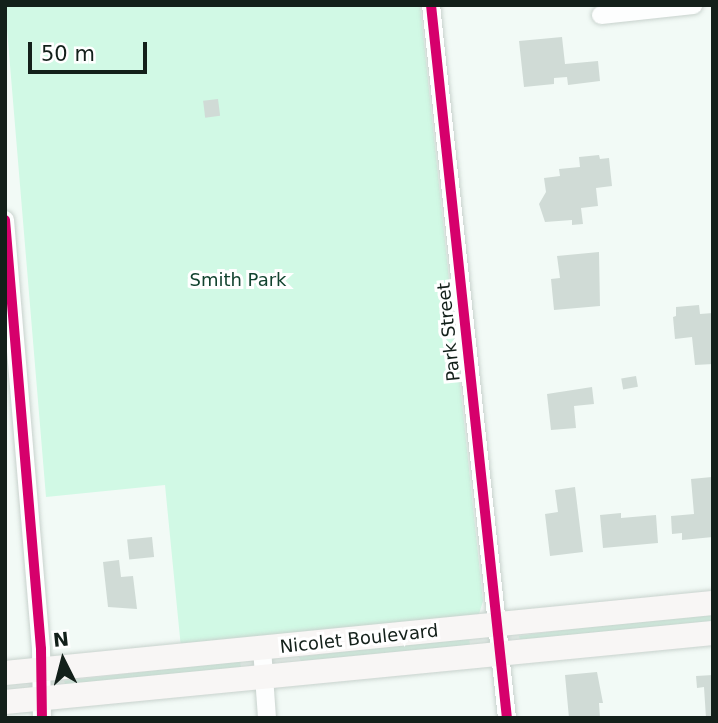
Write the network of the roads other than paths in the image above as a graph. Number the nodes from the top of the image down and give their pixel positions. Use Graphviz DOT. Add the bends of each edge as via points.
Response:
graph roads {
  1 [pos="431,5"];
  2 [pos="692,5"];
  3 [pos="601,15"];
  4 [pos="5,220"];
  5 [pos="713,603"];
  6 [pos="498,625"];
  7 [pos="713,633"];
  8 [pos="262,648"];
  9 [pos="500,654"];
  10 [pos="41,669"];
  11 [pos="5,673"];
  12 [pos="264,677"];
  13 [pos="5,702"];
  14 [pos="41,708"];
  15 [pos="267,718"];
  16 [pos="508,718"];
  1 -- 6 [label="street, Park Street"];
  2 -- 3 [label="street"];
  4 -- 10 [label="street"];
  5 -- 6 [label="street, Nicolet Boulevard"];
  6 -- 8 [label="street, Nicolet Boulevard"];
  6 -- 9 [label="street, Park Street"];
  7 -- 9 [label="street, Nicolet Boulevard"];
  8 -- 10 [label="street, Nicolet Boulevard"];
  8 -- 12 [label="street"];
  9 -- 12 [label="street, Nicolet Boulevard"];
  9 -- 16 [label="street, Park Street"];
  10 -- 11 [label="street, Nicolet Boulevard"];
  10 -- 14 [label="street"];
  12 -- 14 [label="street, Nicolet Boulevard"];
  12 -- 15 [label="street"];
  13 -- 14 [label="street, Nicolet Boulevard"];
}
